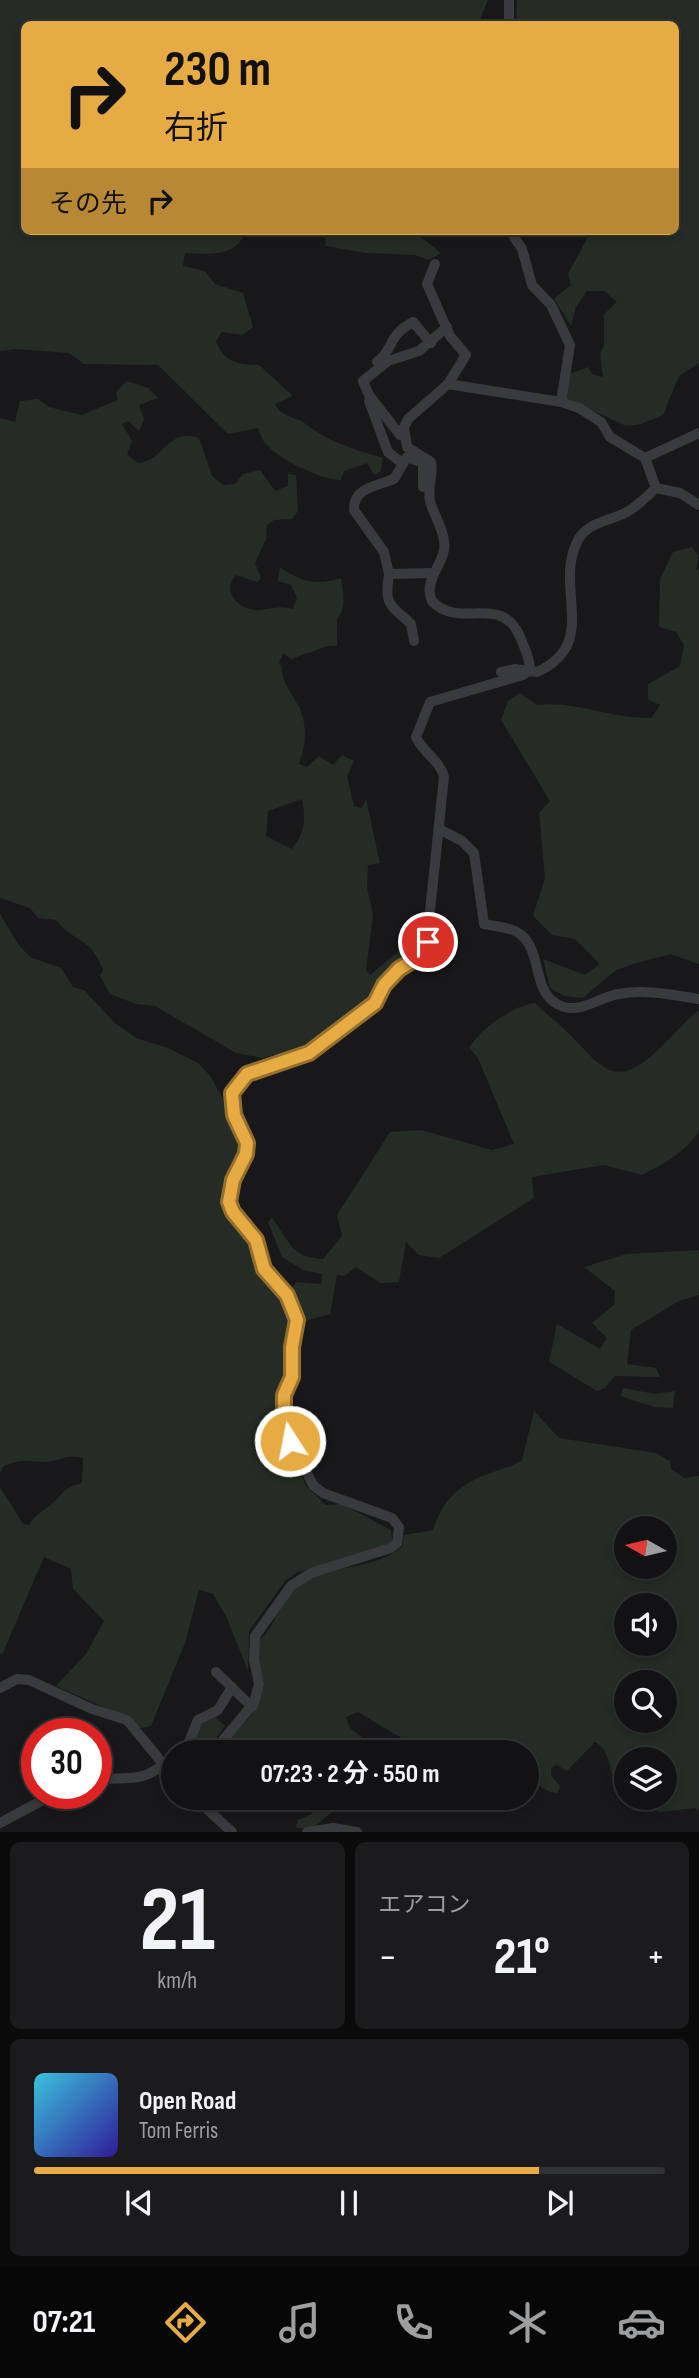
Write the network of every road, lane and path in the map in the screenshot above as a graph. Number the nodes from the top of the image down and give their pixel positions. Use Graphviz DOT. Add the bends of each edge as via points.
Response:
graph roads {
  1 [pos="509,0"];
  2 [pos="509,21"];
  3 [pos="513,235"];
  4 [pos="435,264"];
  5 [pos="447,327"];
  6 [pos="431,343"];
  7 [pos="363,380"];
  8 [pos="448,384"];
  9 [pos="369,395"];
  10 [pos="561,402"];
  11 [pos="699,433"];
  12 [pos="404,434"];
  13 [pos="645,458"];
  14 [pos="402,463"];
  15 [pos="656,488"];
  16 [pos="430,501"];
  17 [pos="699,505"];
  18 [pos="433,573"];
  19 [pos="389,574"];
  20 [pos="414,641"];
  21 [pos="530,670"];
  22 [pos="501,672"];
  23 [pos="439,829"];
  24 [pos="699,999"];
  25 [pos="216,1672"];
  26 [pos="232,1687"];
  27 [pos="0,1688"];
  28 [pos="251,1707"];
  29 [pos="190,1740"];
  30 [pos="221,1740"];
  31 [pos="161,1762"];
  32 [pos="161,1766"];
  33 [pos="112,1780"];
  34 [pos="26,1809"];
  35 [pos="208,1810"];
  36 [pos="0,1823"];
  37 [pos="232,1832"];
  38 [pos="307,1832"];
  39 [pos="357,1832"];
  1 -- 2 [label="street"];
  3 -- 10 [label="street" via="522,249 532,285 551,305 570,345"];
  4 -- 5 [label="street" via="427,284"];
  5 -- 6 [label="street"];
  5 -- 8 [label="street" via="466,355"];
  6 -- 7 [label="street" via="388,361"];
  6 -- 7 [label="street" via="413,322 398,330"];
  7 -- 9 [label="street"];
  8 -- 10 [label="street"];
  8 -- 12 [label="street" via="408,419"];
  9 -- 12 [label="street" via="400,435"];
  9 -- 14 [label="street" via="388,452"];
  10 -- 13 [label="street" via="594,415 610,437"];
  11 -- 13 [label="street"];
  12 -- 16 [label="street" via="407,447 431,462"];
  13 -- 15 [label="street"];
  14 -- 16 [label="street" via="407,457 423,463 423,494"];
  14 -- 19 [label="street" via="394,479 361,490 354,504 384,552"];
  15 -- 17 [label="street" via="680,493"];
  15 -- 21 [label="street" via="629,511 582,533 573,554 568,594 574,612 570,643 545,668"];
  16 -- 18 [label="street" via="444,548"];
  18 -- 19 [label="street"];
  18 -- 21 [label="street" via="430,596 437,606 507,619 518,632"];
  19 -- 20 [label="street" via="387,600 391,609 411,624"];
  21 -- 22 [label="street"];
  21 -- 23 [label="street" via="523,676 430,702 416,737 441,766 444,777"];
  23 -- 24 [label="street" via="474,853 484,924 523,936 543,987 555,1003 572,1009 642,991"];
  23 -- 28 [label="street" via="426,949 393,975 375,1003 309,1053 247,1074 232,1093 234,1115 247,1143 229,1202 256,1240 264,1269 287,1295 297,1320 292,1377 284,1395 290,1441 313,1485 323,1493 392,1518 399,1527 397,1543 391,1548 311,1573 291,1586 256,1636 259,1684"];
  25 -- 26 [label="street"];
  26 -- 28 [label="street"];
  26 -- 29 [label="street" via="218,1710 198,1720"];
  27 -- 31 [label="street" via="17,1679 29,1680 127,1720"];
  28 -- 30 [label="street"];
  32 -- 33 [label="street" via="153,1774"];
  34 -- 36 [label="street"];
  35 -- 37 [label="street"];
  38 -- 39 [label="street" via="333,1828"];
}
